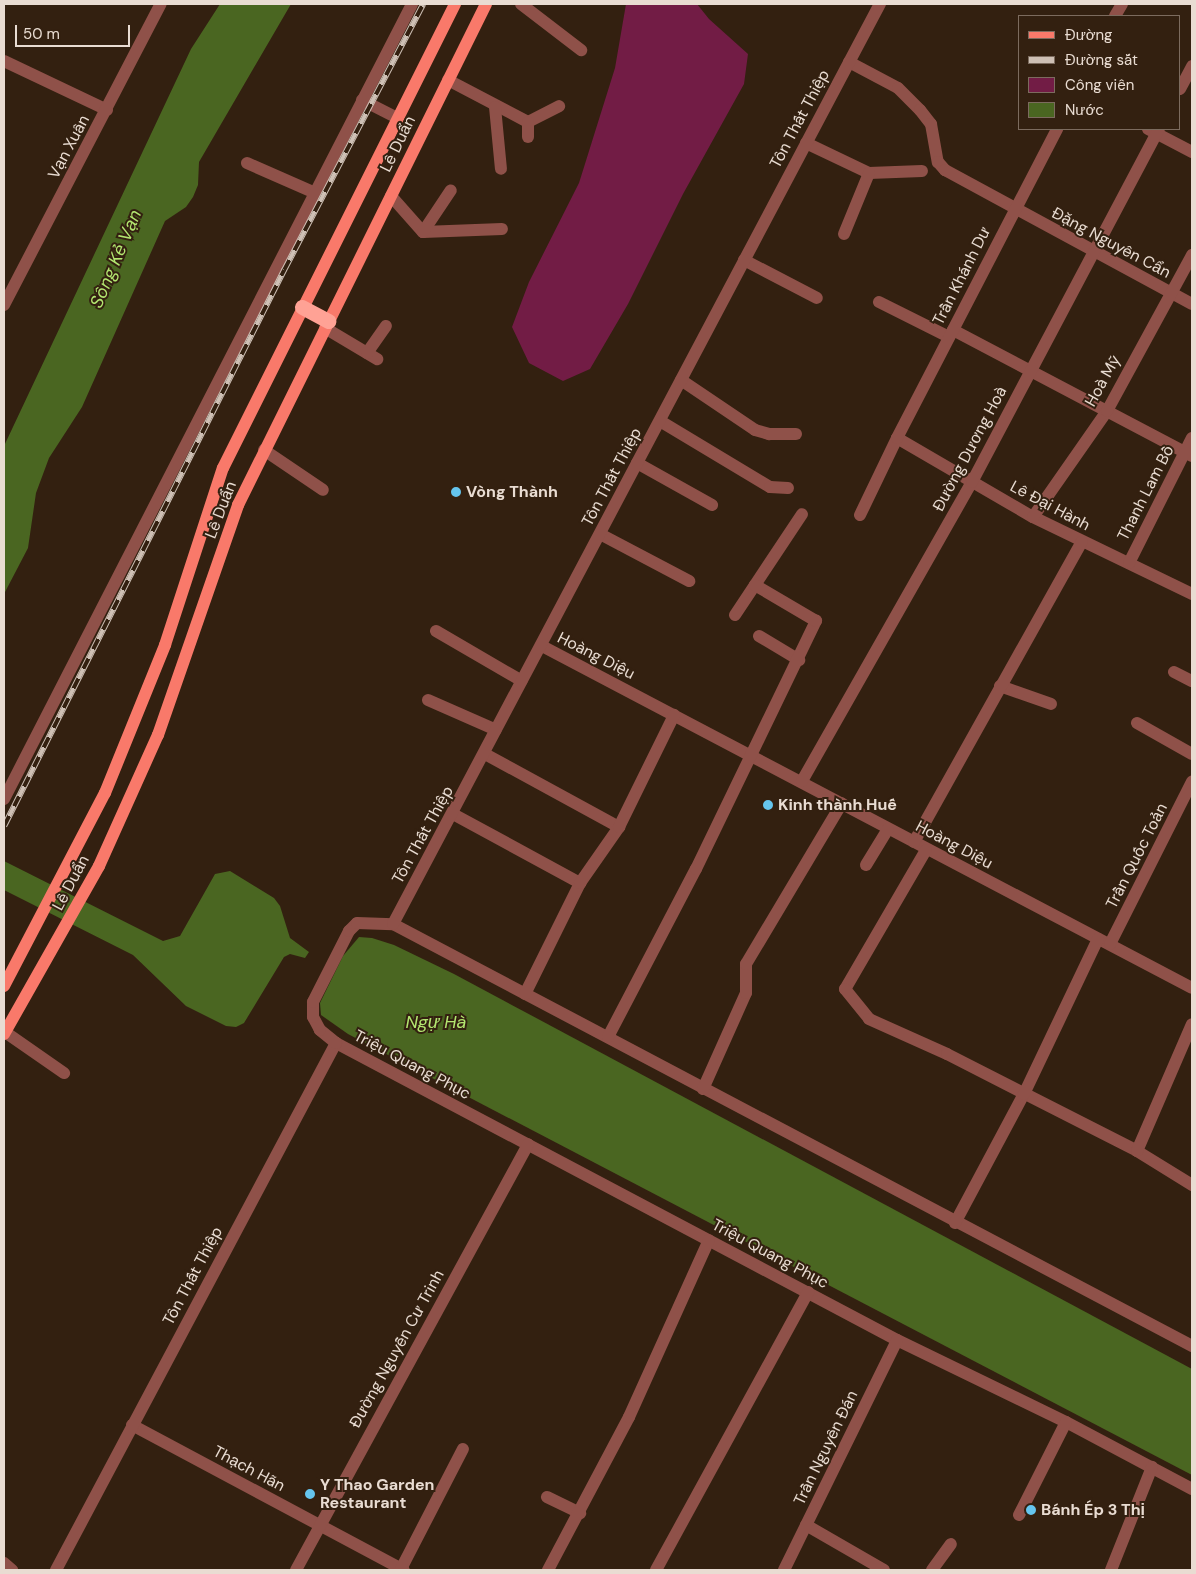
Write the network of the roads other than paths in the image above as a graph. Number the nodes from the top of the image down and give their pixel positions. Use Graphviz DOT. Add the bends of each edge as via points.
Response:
graph roads {
  1 [pos="161,4"];
  2 [pos="412,4"];
  3 [pos="455,4"];
  4 [pos="486,4"];
  5 [pos="521,4"];
  6 [pos="880,4"];
  7 [pos="581,50"];
  8 [pos="4,61"];
  9 [pos="849,62"];
  10 [pos="1192,66"];
  11 [pos="448,80"];
  12 [pos="1181,87"];
  13 [pos="362,100"];
  14 [pos="559,106"];
  15 [pos="495,107"];
  16 [pos="107,110"];
  17 [pos="396,117"];
  18 [pos="528,122"];
  19 [pos="1056,130"];
  20 [pos="1154,130"];
  21 [pos="528,137"];
  22 [pos="806,143"];
  23 [pos="1192,152"];
  24 [pos="247,163"];
  25 [pos="501,169"];
  26 [pos="922,171"];
  27 [pos="869,173"];
  28 [pos="451,190"];
  29 [pos="315,193"];
  30 [pos="391,196"];
  31 [pos="1015,209"];
  32 [pos="502,229"];
  33 [pos="423,232"];
  34 [pos="844,234"];
  35 [pos="1092,252"];
  36 [pos="1192,255"];
  37 [pos="744,260"];
  38 [pos="1170,293"];
  39 [pos="817,298"];
  40 [pos="879,302"];
  41 [pos="4,304"];
  42 [pos="1192,304"];
  43 [pos="302,307"];
  44 [pos="327,324"];
  45 [pos="386,326"];
  46 [pos="951,333"];
  47 [pos="1030,370"];
  48 [pos="681,380"];
  49 [pos="1107,411"];
  50 [pos="660,421"];
  51 [pos="796,434"];
  52 [pos="897,438"];
  53 [pos="1192,438"];
  54 [pos="264,450"];
  55 [pos="1188,454"];
  56 [pos="637,463"];
  57 [pos="972,482"];
  58 [pos="788,488"];
  59 [pos="322,490"];
  60 [pos="712,505"];
  61 [pos="802,514"];
  62 [pos="860,515"];
  63 [pos="1033,517"];
  64 [pos="600,534"];
  65 [pos="1082,542"];
  66 [pos="1129,563"];
  67 [pos="689,581"];
  68 [pos="754,586"];
  69 [pos="1192,594"];
  70 [pos="735,615"];
  71 [pos="436,631"];
  72 [pos="759,636"];
  73 [pos="542,646"];
  74 [pos="799,660"];
  75 [pos="1174,672"];
  76 [pos="522,681"];
  77 [pos="1192,681"];
  78 [pos="1000,686"];
  79 [pos="428,700"];
  80 [pos="1051,704"];
  81 [pos="674,715"];
  82 [pos="1137,722"];
  83 [pos="496,730"];
  84 [pos="486,754"];
  85 [pos="750,754"];
  86 [pos="1192,754"];
  87 [pos="802,781"];
  88 [pos="1192,782"];
  89 [pos="4,799"];
  90 [pos="842,803"];
  91 [pos="453,814"];
  92 [pos="619,827"];
  93 [pos="888,829"];
  94 [pos="914,842"];
  95 [pos="926,850"];
  96 [pos="866,865"];
  97 [pos="580,883"];
  98 [pos="393,924"];
  99 [pos="1098,939"];
  100 [pos="1110,944"];
  101 [pos="4,986"];
  102 [pos="1192,988"];
  103 [pos="525,994"];
  104 [pos="1192,1024"];
  105 [pos="4,1033"];
  106 [pos="608,1037"];
  107 [pos="336,1043"];
  108 [pos="64,1073"];
  109 [pos="704,1089"];
  110 [pos="1024,1094"];
  111 [pos="528,1144"];
  112 [pos="1137,1151"];
  113 [pos="1192,1185"];
  114 [pos="955,1222"];
  115 [pos="709,1240"];
  116 [pos="808,1292"];
  117 [pos="897,1340"];
  118 [pos="1192,1346"];
  119 [pos="1066,1422"];
  120 [pos="132,1425"];
  121 [pos="463,1449"];
  122 [pos="1152,1467"];
  123 [pos="1192,1489"];
  124 [pos="548,1497"];
  125 [pos="580,1513"];
  126 [pos="1019,1514"];
  127 [pos="320,1524"];
  128 [pos="806,1525"];
  129 [pos="951,1544"];
  130 [pos="4,1563"];
  131 [pos="12,1570"];
  132 [pos="56,1570"];
  133 [pos="296,1570"];
  134 [pos="403,1570"];
  135 [pos="548,1570"];
  136 [pos="656,1570"];
  137 [pos="784,1570"];
  138 [pos="884,1570"];
  139 [pos="932,1570"];
  140 [pos="1111,1570"];
  1 -- 16 [label="street, Vạn Xuân"];
  2 -- 13 [label="street"];
  3 -- 17 [label="main road, Lê Duẩn"];
  4 -- 11 [label="main road, Lê Duẩn"];
  5 -- 7 [label="street"];
  6 -- 9 [label="street, Tôn Thất Thiệp"];
  8 -- 16 [label="street"];
  9 -- 22 [label="street, Tôn Thất Thiệp"];
  9 -- 31 [label="street, Đặng Nguyên Cẩn" via="898,88 920,110 931,124 938,162 945,170"];
  10 -- 12 [label="street"];
  11 -- 15 [label="street"];
  11 -- 30 [label="main road, Lê Duẩn"];
  13 -- 17 [label="street"];
  13 -- 29 [label="street"];
  14 -- 18 [label="street"];
  15 -- 18 [label="street"];
  15 -- 25 [label="street"];
  16 -- 41 [label="street, Vạn Xuân"];
  17 -- 43 [label="main road, Lê Duẩn"];
  18 -- 21 [label="street"];
  19 -- 31 [label="street, Trần Khánh Dư"];
  20 -- 23 [label="street"];
  20 -- 35 [label="street, Đường Dương Hoà"];
  22 -- 27 [label="street"];
  22 -- 37 [label="street, Tôn Thất Thiệp"];
  24 -- 29 [label="street"];
  26 -- 27 [label="street"];
  27 -- 34 [label="street"];
  28 -- 33 [label="street"];
  29 -- 89 [label="street"];
  30 -- 33 [label="street"];
  30 -- 44 [label="main road, Lê Duẩn"];
  31 -- 35 [label="street, Đặng Nguyên Cẩn"];
  31 -- 46 [label="street, Trần Khánh Dư"];
  32 -- 33 [label="street"];
  35 -- 38 [label="street, Đặng Nguyên Cẩn"];
  35 -- 47 [label="street, Đường Dương Hoà"];
  36 -- 38 [label="street, Hoà Mỹ"];
  37 -- 39 [label="street"];
  37 -- 48 [label="street, Tôn Thất Thiệp"];
  38 -- 42 [label="street, Đặng Nguyên Cẩn"];
  38 -- 49 [label="street, Hoà Mỹ"];
  40 -- 46 [label="street"];
  43 -- 44 [label="highway"];
  43 -- 101 [label="main road, Lê Duẩn" via="222,468 164,645 105,793"];
  44 -- 45 [label="street" via="372,356"];
  44 -- 54 [label="main road, Lê Duẩn"];
  46 -- 47 [label="street"];
  46 -- 52 [label="street, Trần Khánh Dư"];
  47 -- 49 [label="street"];
  47 -- 57 [label="street, Đường Dương Hoà"];
  48 -- 50 [label="street, Tôn Thất Thiệp"];
  48 -- 51 [label="street" via="755,430 769,434"];
  49 -- 55 [label="street"];
  49 -- 63 [label="street, Hoà Mỹ"];
  50 -- 56 [label="street, Tôn Thất Thiệp"];
  50 -- 58 [label="street" via="770,487"];
  52 -- 57 [label="street, Lê Đại Hành"];
  52 -- 62 [label="street, Trần Khánh Dư"];
  53 -- 55 [label="street, Thanh Lam Bồ"];
  54 -- 59 [label="street"];
  54 -- 105 [label="main road, Lê Duẩn" via="238,505 158,735 99,866"];
  55 -- 66 [label="street, Thanh Lam Bồ"];
  56 -- 60 [label="street"];
  56 -- 64 [label="street, Tôn Thất Thiệp"];
  57 -- 63 [label="street, Lê Đại Hành"];
  57 -- 87 [label="street, Đường Dương Hoà"];
  61 -- 68 [label="street"];
  63 -- 65 [label="street, Lê Đại Hành"];
  64 -- 67 [label="street"];
  64 -- 73 [label="street, Tôn Thất Thiệp"];
  65 -- 66 [label="street, Lê Đại Hành"];
  65 -- 78 [label="street"];
  66 -- 69 [label="street, Lê Đại Hành"];
  68 -- 70 [label="street"];
  68 -- 74 [label="street" via="816,621"];
  71 -- 76 [label="street"];
  72 -- 74 [label="street"];
  73 -- 76 [label="street, Tôn Thất Thiệp"];
  73 -- 81 [label="street, Hoàng Diệu"];
  74 -- 85 [label="street"];
  75 -- 77 [label="street"];
  76 -- 83 [label="street, Tôn Thất Thiệp"];
  78 -- 80 [label="street"];
  78 -- 94 [label="street"];
  79 -- 83 [label="street"];
  81 -- 85 [label="street, Hoàng Diệu"];
  81 -- 92 [label="street"];
  82 -- 86 [label="street"];
  83 -- 84 [label="street, Tôn Thất Thiệp"];
  84 -- 91 [label="street, Tôn Thất Thiệp"];
  84 -- 92 [label="street"];
  85 -- 87 [label="street, Hoàng Diệu"];
  85 -- 106 [label="street" via="696,869"];
  87 -- 90 [label="street, Hoàng Diệu"];
  88 -- 100 [label="street, Trần Quốc Toản"];
  90 -- 93 [label="street, Hoàng Diệu"];
  90 -- 109 [label="street" via="746,964 746,993"];
  91 -- 97 [label="street"];
  91 -- 98 [label="street, Tôn Thất Thiệp"];
  92 -- 97 [label="street"];
  93 -- 94 [label="street, Hoàng Diệu"];
  93 -- 96 [label="street"];
  94 -- 95 [label="street, Hoàng Diệu"];
  95 -- 99 [label="street, Hoàng Diệu"];
  95 -- 110 [label="street" via="845,989 869,1019"];
  97 -- 103 [label="street"];
  98 -- 103 [label="street"];
  98 -- 107 [label="street" via="357,923 350,930 313,1002 313,1018 320,1030"];
  99 -- 100 [label="street, Hoàng Diệu"];
  99 -- 110 [label="street"];
  100 -- 102 [label="street, Hoàng Diệu"];
  103 -- 106 [label="street"];
  104 -- 112 [label="street"];
  105 -- 108 [label="street"];
  106 -- 109 [label="street"];
  107 -- 111 [label="street, Triệu Quang Phục"];
  107 -- 120 [label="street, Tôn Thất Thiệp"];
  109 -- 114 [label="street"];
  110 -- 112 [label="street"];
  110 -- 114 [label="street"];
  111 -- 115 [label="street, Triệu Quang Phục"];
  111 -- 127 [label="street, Đường Nguyễn Cư Trinh"];
  112 -- 113 [label="street"];
  114 -- 118 [label="street"];
  115 -- 116 [label="street, Triệu Quang Phục"];
  115 -- 125 [label="street" via="629,1416"];
  116 -- 117 [label="street, Triệu Quang Phục"];
  116 -- 136 [label="street"];
  117 -- 119 [label="street, Triệu Quang Phục"];
  117 -- 128 [label="street, Trần Nguyên Đán"];
  119 -- 122 [label="street, Triệu Quang Phục"];
  119 -- 126 [label="street"];
  120 -- 127 [label="street, Thạch Hãn"];
  120 -- 132 [label="street, Tôn Thất Thiệp"];
  121 -- 134 [label="street"];
  122 -- 123 [label="street, Triệu Quang Phục"];
  122 -- 140 [label="street"];
  124 -- 125 [label="street"];
  125 -- 135 [label="street"];
  127 -- 133 [label="street, Đường Nguyễn Cư Trinh"];
  127 -- 134 [label="street, Thạch Hãn"];
  128 -- 137 [label="street, Trần Nguyên Đán"];
  128 -- 138 [label="street"];
  129 -- 139 [label="street"];
  130 -- 131 [label="street"];
}
